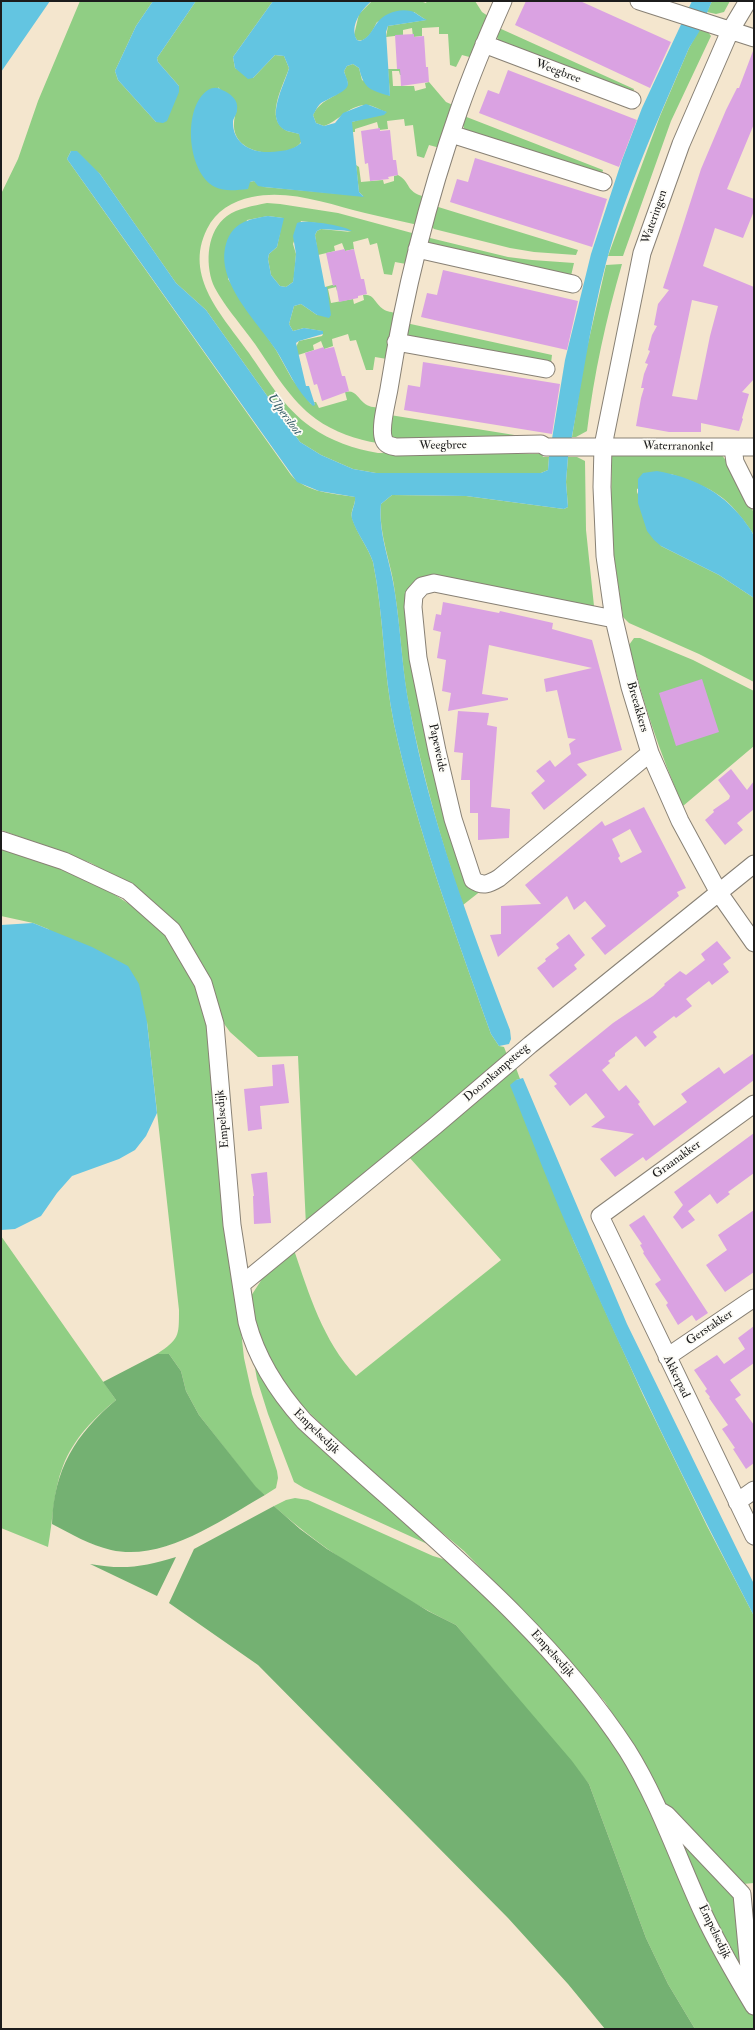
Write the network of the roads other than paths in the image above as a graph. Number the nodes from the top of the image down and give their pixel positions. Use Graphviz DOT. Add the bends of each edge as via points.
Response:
graph roads {
  1 [pos="503,1"];
  2 [pos="639,1"];
  3 [pos="748,1"];
  4 [pos="722,28"];
  5 [pos="754,38"];
  6 [pos="484,44"];
  7 [pos="632,100"];
  8 [pos="451,134"];
  9 [pos="602,182"];
  10 [pos="417,249"];
  11 [pos="573,284"];
  12 [pos="396,342"];
  13 [pos="546,369"];
  14 [pos="603,446"];
  15 [pos="754,447"];
  16 [pos="733,448"];
  17 [pos="754,500"];
  18 [pos="614,619"];
  19 [pos="650,753"];
  20 [pos="1,840"];
  21 [pos="754,864"];
  22 [pos="719,893"];
  23 [pos="754,943"];
  24 [pos="754,1104"];
  25 [pos="600,1216"];
  26 [pos="242,1284"];
  27 [pos="754,1298"];
  28 [pos="666,1357"];
  29 [pos="754,1490"];
  30 [pos="737,1502"];
  31 [pos="754,1536"];
  32 [pos="658,1811"];
  33 [pos="748,1891"];
  34 [pos="753,2004"];
  1 -- 6 [label="street, Weegbree"];
  2 -- 4 [label="street"];
  3 -- 4 [label="street, Wateringen"];
  4 -- 5 [label="street"];
  4 -- 14 [label="street, Wateringen" via="642,253"];
  6 -- 7 [label="street, Weegbree"];
  6 -- 8 [label="street, Weegbree"];
  8 -- 9 [label="street"];
  8 -- 10 [label="street, Weegbree" via="429,199"];
  10 -- 11 [label="street"];
  10 -- 12 [label="street, Weegbree"];
  12 -- 13 [label="street"];
  12 -- 14 [label="street, Weegbree" via="383,430 384,439 389,445"];
  14 -- 16 [label="street, Waterranonkel"];
  14 -- 18 [label="street, Breeakkers" via="605,556"];
  15 -- 16 [label="street, Waterranonkel"];
  16 -- 17 [label="street" via="735,462"];
  18 -- 19 [label="street, Breeakkers" via="630,687"];
  18 -- 19 [label="street, Papeweide" via="434,583 422,586 414,596 418,658 436,751 453,819 473,880 479,884 490,884 499,878"];
  19 -- 22 [label="street, Breeakkers" via="680,821"];
  20 -- 26 [label="street, Empelsedijk" via="64,861 128,890 172,930 202,983 215,1024 232,1225"];
  21 -- 22 [label="street, Doornkampsteeg"];
  22 -- 23 [label="street, Breeakkers"];
  22 -- 26 [label="street, Doornkampsteeg" via="530,1045"];
  24 -- 25 [label="street, Graanakker"];
  25 -- 28 [label="street, Akkerpad"];
  26 -- 32 [label="street, Empelsedijk" via="251,1336 267,1371 284,1399 339,1454 459,1560 524,1623 585,1692 644,1779"];
  27 -- 28 [label="street, Gerstakker"];
  28 -- 30 [label="street, Akkerpad"];
  29 -- 30 [label="street"];
  30 -- 31 [label="street, Akkerpad"];
  32 -- 33 [label="street" via="667,1815"];
  32 -- 34 [label="street, Empelsedijk" via="704,1913"];
  33 -- 34 [label="street"];
}
